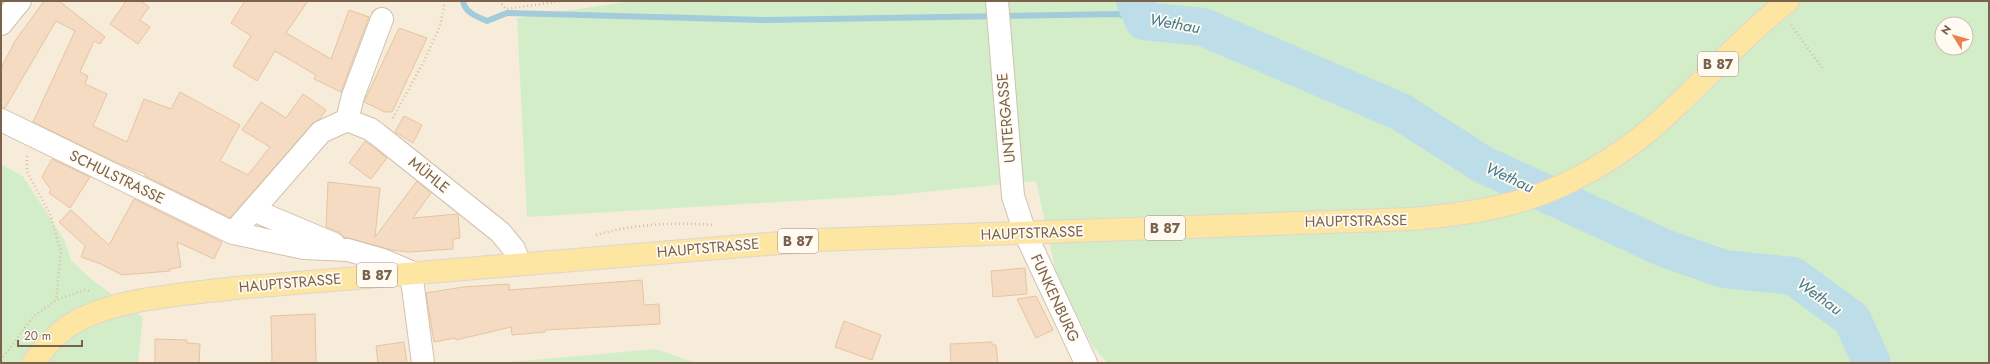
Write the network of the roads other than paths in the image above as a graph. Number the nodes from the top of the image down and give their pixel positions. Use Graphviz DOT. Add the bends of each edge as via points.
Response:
graph roads {
  1 [pos="20,1"];
  2 [pos="997,1"];
  3 [pos="1784,4"];
  4 [pos="382,19"];
  5 [pos="1,24"];
  6 [pos="1,120"];
  7 [pos="347,120"];
  8 [pos="254,210"];
  9 [pos="233,233"];
  10 [pos="1025,233"];
  11 [pos="348,250"];
  12 [pos="519,264"];
  13 [pos="411,272"];
  14 [pos="33,363"];
  15 [pos="423,363"];
  16 [pos="1086,363"];
  1 -- 5 [label="street"];
  2 -- 10 [label="street, UNTERGASSE" via="1012,193"];
  3 -- 10 [label="main road, HAUPTSTRASSE / B 87" via="1750,32 1670,112 1628,146 1580,176 1535,196 1502,206 1414,219"];
  4 -- 7 [label="street" via="353,96"];
  6 -- 9 [label="street, SCHULSTRASSE"];
  7 -- 8 [label="street" via="321,132"];
  7 -- 12 [label="street, MÜHLE" via="377,134 500,232 514,249"];
  8 -- 9 [label="street"];
  8 -- 11 [label="street"];
  9 -- 11 [label="street, SCHULSTRASSE" via="304,248"];
  10 -- 12 [label="main road, HAUPTSTRASSE / B 87" via="816,240"];
  10 -- 16 [label="street, FUNKENBURG"];
  11 -- 13 [label="street, SCHULSTRASSE" via="383,260"];
  12 -- 13 [label="main road, HAUPTSTRASSE / B 87"];
  13 -- 14 [label="main road, HAUPTSTRASSE / B 87" via="235,288 143,300 102,310 80,319 61,331"];
  13 -- 15 [label="street"];
}
